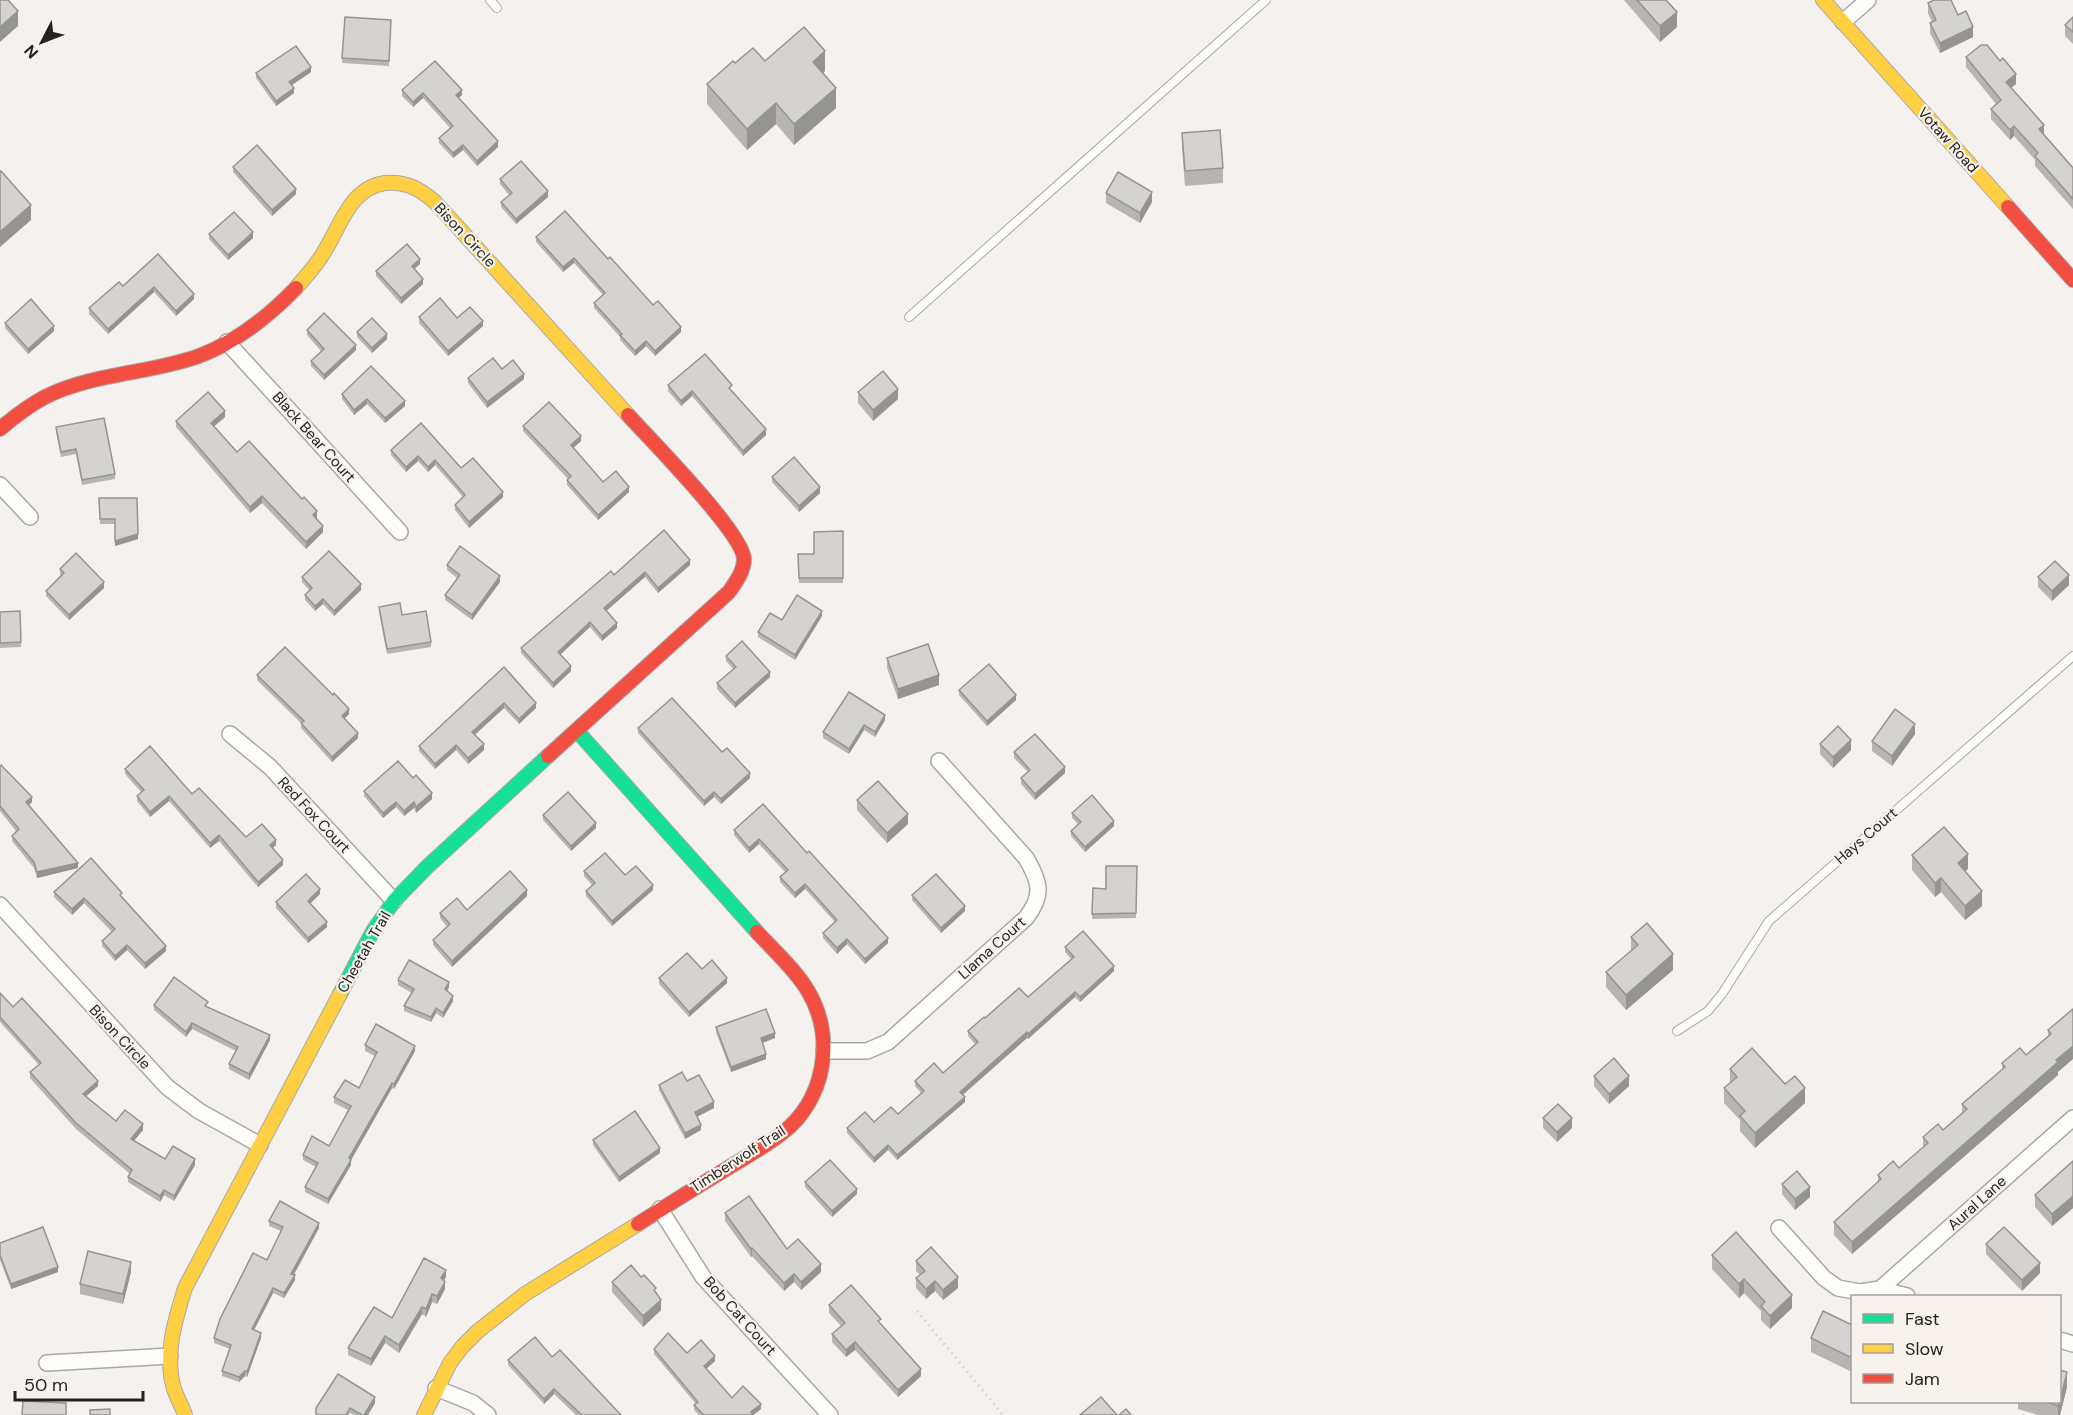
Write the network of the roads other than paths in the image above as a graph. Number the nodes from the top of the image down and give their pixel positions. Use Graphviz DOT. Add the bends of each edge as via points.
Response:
graph roads {
  1 [pos="490,0"];
  2 [pos="1266,0"];
  3 [pos="1823,0"];
  4 [pos="1868,0"];
  5 [pos="498,8"];
  6 [pos="1843,22"];
  7 [pos="2073,280"];
  8 [pos="909,317"];
  9 [pos="227,342"];
  10 [pos="0,429"];
  11 [pos="0,485"];
  12 [pos="30,517"];
  13 [pos="400,532"];
  14 [pos="744,563"];
  15 [pos="2073,656"];
  16 [pos="577,730"];
  17 [pos="230,734"];
  18 [pos="939,761"];
  19 [pos="394,901"];
  20 [pos="0,905"];
  21 [pos="1677,1031"];
  22 [pos="824,1051"];
  23 [pos="2073,1118"];
  24 [pos="260,1145"];
  25 [pos="660,1209"];
  26 [pos="1779,1228"];
  27 [pos="1880,1289"];
  28 [pos="1903,1295"];
  29 [pos="170,1356"];
  30 [pos="47,1363"];
  31 [pos="436,1388"];
  32 [pos="185,1415"];
  33 [pos="424,1415"];
  34 [pos="488,1415"];
  35 [pos="830,1415"];
  1 -- 5 [label="lane"];
  2 -- 8 [label="lane"];
  3 -- 6 [label="street, Votaw Road"];
  4 -- 6 [label="street"];
  6 -- 7 [label="street, Votaw Road"];
  9 -- 10 [label="street, Bison Circle" via="190,359 57,390 17,413"];
  9 -- 13 [label="street, Black Bear Court"];
  9 -- 14 [label="street, Bison Circle" via="264,317 295,288 323,253 359,195 371,185 392,182 414,186 435,202 728,526 737,537"];
  11 -- 12 [label="street"];
  14 -- 16 [label="street, Cheetah Trail" via="729,592"];
  15 -- 21 [label="lane, Hays Court" via="1769,921 1708,1011"];
  16 -- 19 [label="street, Cheetah Trail"];
  16 -- 22 [label="street, Timberwolf Trail" via="789,967 808,993 820,1021"];
  17 -- 19 [label="street, Red Fox Court" via="270,767"];
  18 -- 22 [label="street, Llama Court" via="1026,858 1036,874 1036,905 888,1042 867,1051"];
  19 -- 24 [label="street, Cheetah Trail" via="373,932"];
  20 -- 24 [label="street, Bison Circle" via="166,1087 199,1111"];
  22 -- 25 [label="street, Timberwolf Trail" via="820,1083 805,1110 782,1134"];
  23 -- 27 [label="street, Aural Lane"];
  24 -- 29 [label="street, Cheetah Trail" via="185,1288"];
  25 -- 31 [label="street, Timberwolf Trail" via="491,1319 456,1354"];
  25 -- 35 [label="street, Bob Cat Court" via="703,1277"];
  26 -- 27 [label="street" via="1838,1288 1860,1293"];
  27 -- 28 [label="street"];
  29 -- 30 [label="street"];
  29 -- 32 [label="street, Cheetah Trail" via="173,1387"];
  31 -- 33 [label="street, Timberwolf Trail"];
  31 -- 34 [label="street" via="473,1403"];
}
